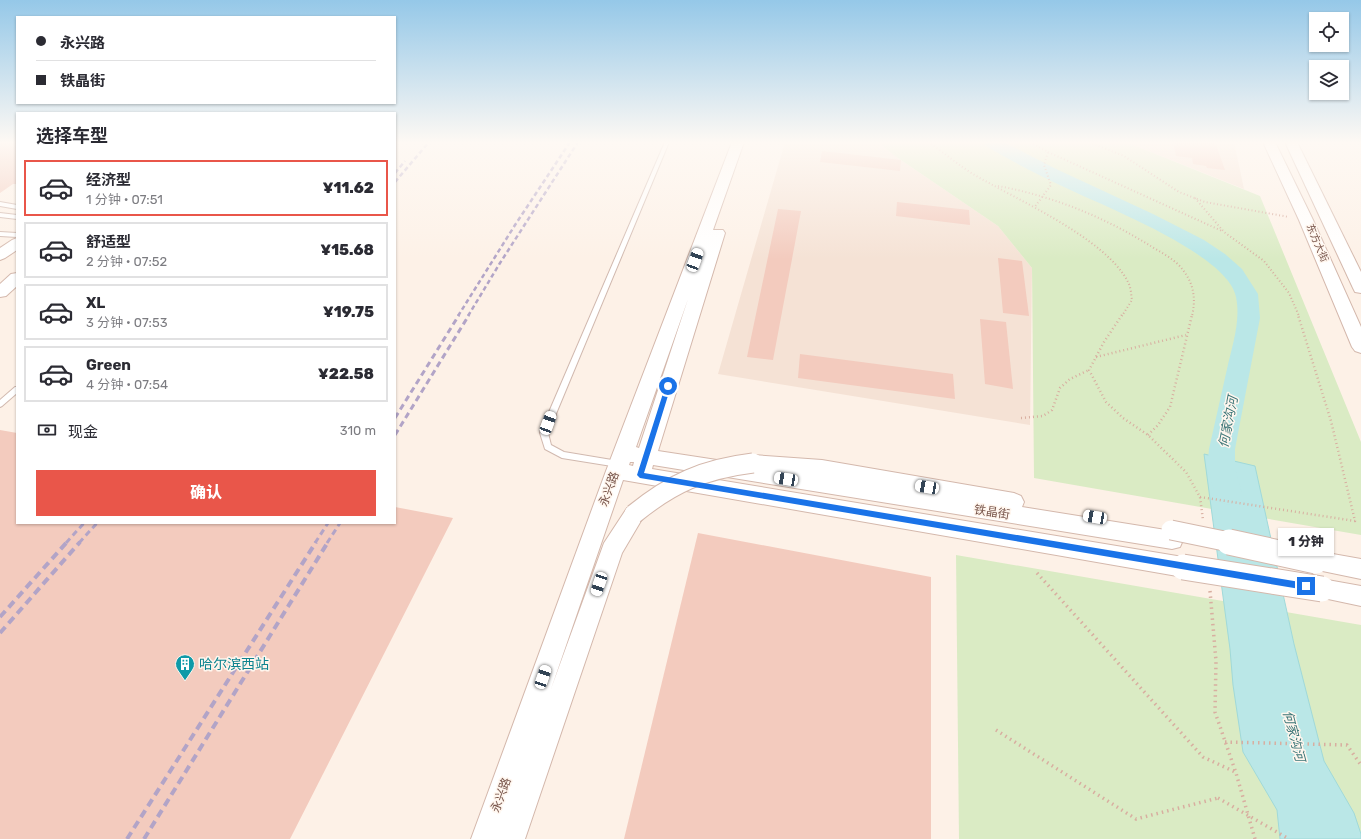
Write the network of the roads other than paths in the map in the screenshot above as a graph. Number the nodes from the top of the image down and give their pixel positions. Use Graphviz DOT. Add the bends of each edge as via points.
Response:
graph roads {
  1 [pos="650,181"];
  2 [pos="723,181"];
  3 [pos="736,181"];
  4 [pos="1288,181"];
  5 [pos="1310,181"];
  6 [pos="0,204"];
  7 [pos="16,207"];
  8 [pos="0,215"];
  9 [pos="16,217"];
  10 [pos="0,234"];
  11 [pos="16,235"];
  12 [pos="16,244"];
  13 [pos="0,256"];
  14 [pos="16,279"];
  15 [pos="1361,288"];
  16 [pos="0,292"];
  17 [pos="1361,346"];
  18 [pos="16,390"];
  19 [pos="0,404"];
  20 [pos="619,463"];
  21 [pos="643,466"];
  22 [pos="1316,561"];
  23 [pos="1361,570"];
  24 [pos="1361,596"];
  25 [pos="485,839"];
  26 [pos="511,839"];
  1 -- 20 [label="lane" via="544,433 548,447 562,456"];
  2 -- 20 [label="main road, 永兴路"];
  3 -- 21 [label="main road"];
  4 -- 17 [label="main road, 东方大街"];
  5 -- 15 [label="main road, 东方大街"];
  6 -- 7 [label="lane"];
  8 -- 9 [label="lane"];
  10 -- 11 [label="lane"];
  12 -- 13 [label="main road"];
  14 -- 16 [label="main road"];
  18 -- 19 [label="lane"];
  20 -- 21 [label="main road, 铁晶街"];
  20 -- 25 [label="main road, 永兴路"];
  21 -- 22 [label="main road, 铁晶街, bridge"];
  21 -- 24 [label="main road, 铁晶街, bridge" via="1183,567"];
  22 -- 23 [label="main road, 铁晶街"];
  22 -- 26 [label="main road, bridge" via="1171,530 822,468 754,463 701,472 667,488 634,514 612,550"];
}
